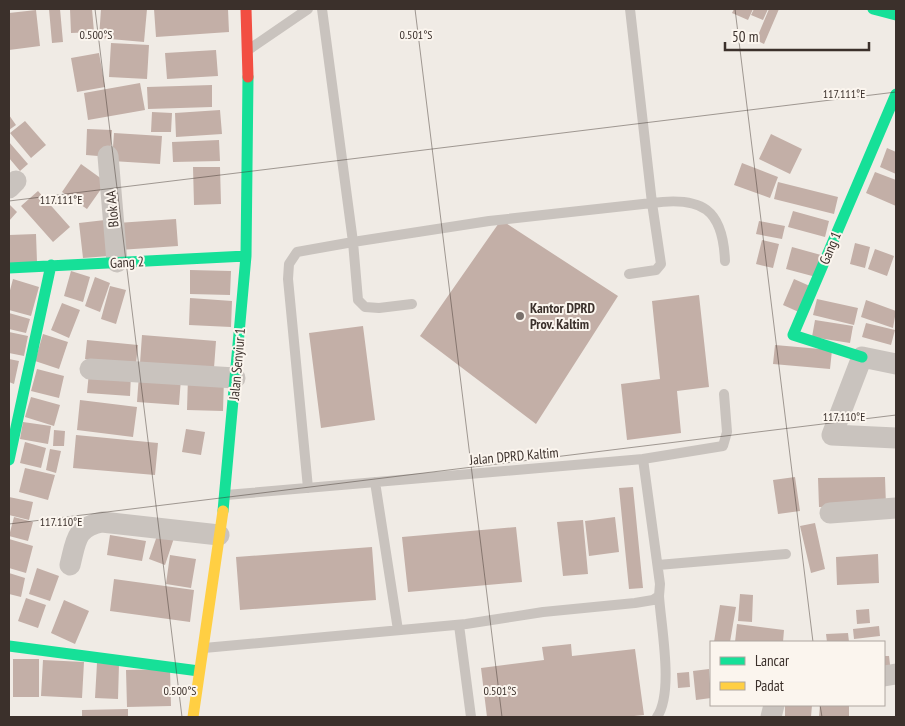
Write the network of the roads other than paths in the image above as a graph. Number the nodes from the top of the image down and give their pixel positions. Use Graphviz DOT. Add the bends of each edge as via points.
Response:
graph roads {
  1 [pos="246,9"];
  2 [pos="308,9"];
  3 [pos="322,9"];
  4 [pos="630,9"];
  5 [pos="873,9"];
  6 [pos="896,15"];
  7 [pos="248,50"];
  8 [pos="896,94"];
  9 [pos="108,156"];
  10 [pos="652,204"];
  11 [pos="352,242"];
  12 [pos="246,256"];
  13 [pos="724,261"];
  14 [pos="117,262"];
  15 [pos="50,265"];
  16 [pos="9,268"];
  17 [pos="629,274"];
  18 [pos="412,304"];
  19 [pos="862,357"];
  20 [pos="896,364"];
  21 [pos="90,369"];
  22 [pos="235,378"];
  23 [pos="724,394"];
  24 [pos="896,438"];
  25 [pos="9,460"];
  26 [pos="643,460"];
  27 [pos="375,482"];
  28 [pos="308,488"];
  29 [pos="225,495"];
  30 [pos="896,508"];
  31 [pos="830,514"];
  32 [pos="220,535"];
  33 [pos="786,554"];
  34 [pos="70,565"];
  35 [pos="658,565"];
  36 [pos="659,596"];
  37 [pos="459,625"];
  38 [pos="398,630"];
  39 [pos="9,646"];
  40 [pos="203,648"];
  41 [pos="199,671"];
  42 [pos="193,717"];
  43 [pos="471,717"];
  44 [pos="657,717"];
  1 -- 7 [label="street, Jalan Senyiur 1"];
  2 -- 7 [label="lane"];
  3 -- 11 [label="lane"];
  4 -- 10 [label="lane"];
  5 -- 6 [label="street"];
  7 -- 12 [label="street, Jalan Senyiur 1"];
  8 -- 19 [label="street, Gang 1" via="792,335"];
  9 -- 14 [label="street, Blok AA"];
  10 -- 11 [label="lane" via="489,221"];
  10 -- 13 [label="lane" via="671,200 690,203 713,213 720,228"];
  10 -- 17 [label="lane" via="661,264 656,270"];
  11 -- 18 [label="lane" via="358,300 365,307"];
  11 -- 28 [label="lane" via="297,252 289,264"];
  12 -- 14 [label="street, Gang 2"];
  12 -- 22 [label="street, Jalan Senyiur 1"];
  14 -- 15 [label="street, Gang 2"];
  15 -- 16 [label="street, Gang 2"];
  15 -- 25 [label="street"];
  19 -- 20 [label="street"];
  19 -- 24 [label="street" via="832,435"];
  21 -- 22 [label="street"];
  22 -- 29 [label="street, Jalan Senyiur 1"];
  23 -- 26 [label="lane, Jalan DPRD Kaltim" via="727,432 723,446"];
  26 -- 27 [label="lane, Jalan DPRD Kaltim"];
  26 -- 35 [label="lane"];
  27 -- 28 [label="lane, Jalan DPRD Kaltim"];
  27 -- 38 [label="lane"];
  28 -- 29 [label="lane, Jalan DPRD Kaltim"];
  29 -- 32 [label="street, Jalan Senyiur 1"];
  30 -- 31 [label="street"];
  32 -- 34 [label="street" via="102,522 90,524 77,537"];
  32 -- 40 [label="street, Jalan Senyiur 1"];
  33 -- 35 [label="lane"];
  35 -- 36 [label="lane"];
  36 -- 37 [label="lane" via="635,603"];
  36 -- 44 [label="lane" via="666,692"];
  37 -- 38 [label="lane"];
  37 -- 43 [label="lane"];
  38 -- 40 [label="lane"];
  39 -- 41 [label="street"];
  40 -- 41 [label="street, Jalan Senyiur 1"];
  41 -- 42 [label="street, Jalan Senyiur 1"];
}
